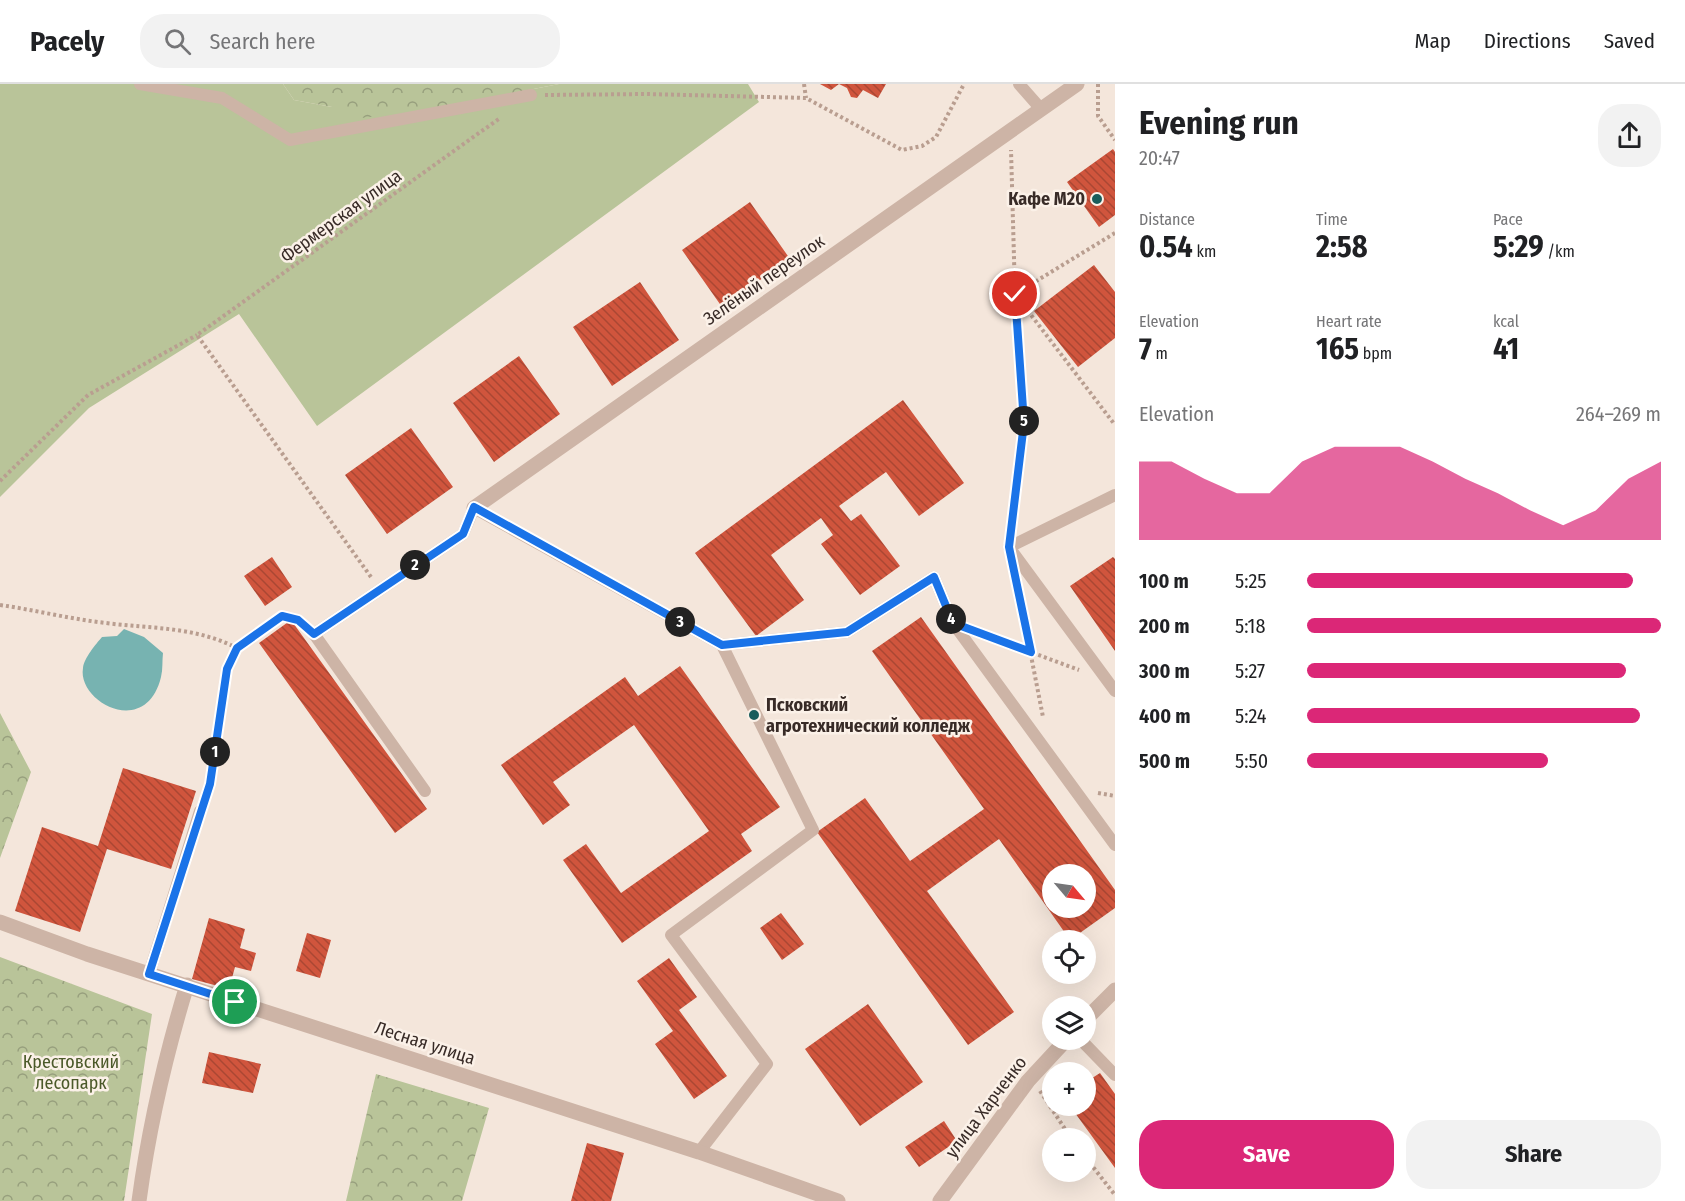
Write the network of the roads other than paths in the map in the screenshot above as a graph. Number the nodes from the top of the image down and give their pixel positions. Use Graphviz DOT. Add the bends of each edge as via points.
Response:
graph roads {
  1 [pos="140,84"];
  2 [pos="1019,84"];
  3 [pos="1077,84"];
  4 [pos="531,95"];
  5 [pos="1041,109"];
  6 [pos="1115,495"];
  7 [pos="474,507"];
  8 [pos="722,645"];
  9 [pos="1111,686"];
  10 [pos="425,791"];
  11 [pos="200,811"];
  12 [pos="1115,845"];
  13 [pos="0,922"];
  14 [pos="149,974"];
  15 [pos="187,986"];
  16 [pos="1115,990"];
  17 [pos="1096,1009"];
  18 [pos="1057,1050"];
  19 [pos="1091,1050"];
  20 [pos="1115,1075"];
  21 [pos="699,1152"];
  22 [pos="139,1201"];
  23 [pos="838,1201"];
  24 [pos="940,1201"];
  1 -- 4 [label="lane" via="222,98 290,140"];
  2 -- 5 [label="lane"];
  3 -- 5 [label="street, Зелёный переулок"];
  5 -- 7 [label="street, Зелёный переулок"];
  6 -- 9 [label="lane" via="1009,547"];
  7 -- 8 [label="lane"];
  7 -- 10 [label="lane" via="463,534 314,634"];
  8 -- 12 [label="lane" via="847,632 934,577 953,623"];
  8 -- 21 [label="lane" via="813,830 671,935 767,1064"];
  11 -- 14 [label="lane"];
  13 -- 14 [label="street, Лесная улица"];
  14 -- 15 [label="street, Лесная улица"];
  15 -- 21 [label="street, Лесная улица"];
  15 -- 22 [label="street" via="165,1058"];
  16 -- 17 [label="street"];
  18 -- 24 [label="street, улица Харченко" via="1028,1081"];
  19 -- 20 [label="lane"];
  21 -- 23 [label="street, Лесная улица"];
}
